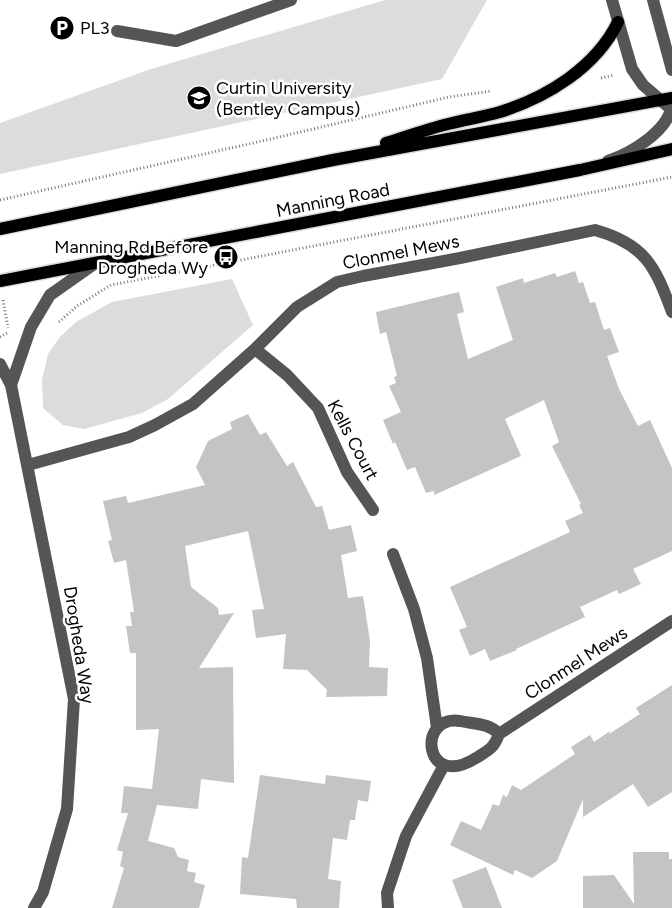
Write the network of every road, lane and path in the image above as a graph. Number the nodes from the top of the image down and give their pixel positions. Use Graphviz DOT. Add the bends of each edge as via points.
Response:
graph roads {
  1 [pos="291,0"];
  2 [pos="612,0"];
  3 [pos="653,0"];
  4 [pos="618,22"];
  5 [pos="117,31"];
  6 [pos="586,65"];
  7 [pos="632,69"];
  8 [pos="672,70"];
  9 [pos="499,90"];
  10 [pos="666,100"];
  11 [pos="672,109"];
  12 [pos="672,149"];
  13 [pos="334,160"];
  14 [pos="580,170"];
  15 [pos="672,177"];
  16 [pos="0,200"];
  17 [pos="0,229"];
  18 [pos="94,264"];
  19 [pos="0,281"];
  20 [pos="2,296"];
  21 [pos="672,312"];
  22 [pos="31,327"];
  23 [pos="0,337"];
  24 [pos="255,349"];
  25 [pos="0,364"];
  26 [pos="11,386"];
  27 [pos="28,465"];
  28 [pos="373,510"];
  29 [pos="393,554"];
  30 [pos="672,621"];
  31 [pos="437,728"];
  32 [pos="499,734"];
  33 [pos="444,765"];
  34 [pos="34,908"];
  35 [pos="388,908"];
  1 -- 5 [label="street" via="176,41"];
  2 -- 4 [label="street"];
  3 -- 8 [label="street"];
  4 -- 6 [label="main road" via="605,45"];
  4 -- 7 [label="street"];
  6 -- 7 [label="path" via="596,79"];
  6 -- 13 [label="main road" via="544,94 501,112 444,125"];
  7 -- 10 [label="street" via="643,85"];
  9 -- 16 [label="path" via="449,97"];
  10 -- 11 [label="street"];
  10 -- 13 [label="main road"];
  11 -- 14 [label="street" via="661,127 645,142 614,159"];
  12 -- 14 [label="main road, Manning Road"];
  13 -- 17 [label="main road"];
  14 -- 18 [label="main road, Manning Road"];
  15 -- 22 [label="path" via="111,285 77,306 50,330"];
  18 -- 19 [label="main road, Manning Road"];
  18 -- 22 [label="street" via="50,295"];
  20 -- 23 [label="path" via="9,332"];
  21 -- 24 [label="street, Clonmel Mews" via="649,261 616,236 595,230 337,282 298,307"];
  22 -- 26 [label="street"];
  24 -- 27 [label="street, Clonmel Mews" via="193,404 155,425 129,437"];
  24 -- 28 [label="street, Kells Court" via="287,375 318,408 348,472"];
  25 -- 26 [label="street, Drogheda Way"];
  26 -- 27 [label="street, Drogheda Way"];
  27 -- 34 [label="street, Drogheda Way" via="74,699 66,809 43,892"];
  29 -- 31 [label="street" via="414,610 427,658"];
  30 -- 32 [label="street, Clonmel Mews"];
  31 -- 32 [label="street" via="455,720 492,727"];
  31 -- 33 [label="street" via="431,748"];
  32 -- 33 [label="street, Clonmel Mews" via="494,746 465,765 455,768"];
  33 -- 35 [label="street" via="406,836 387,894"];
}
